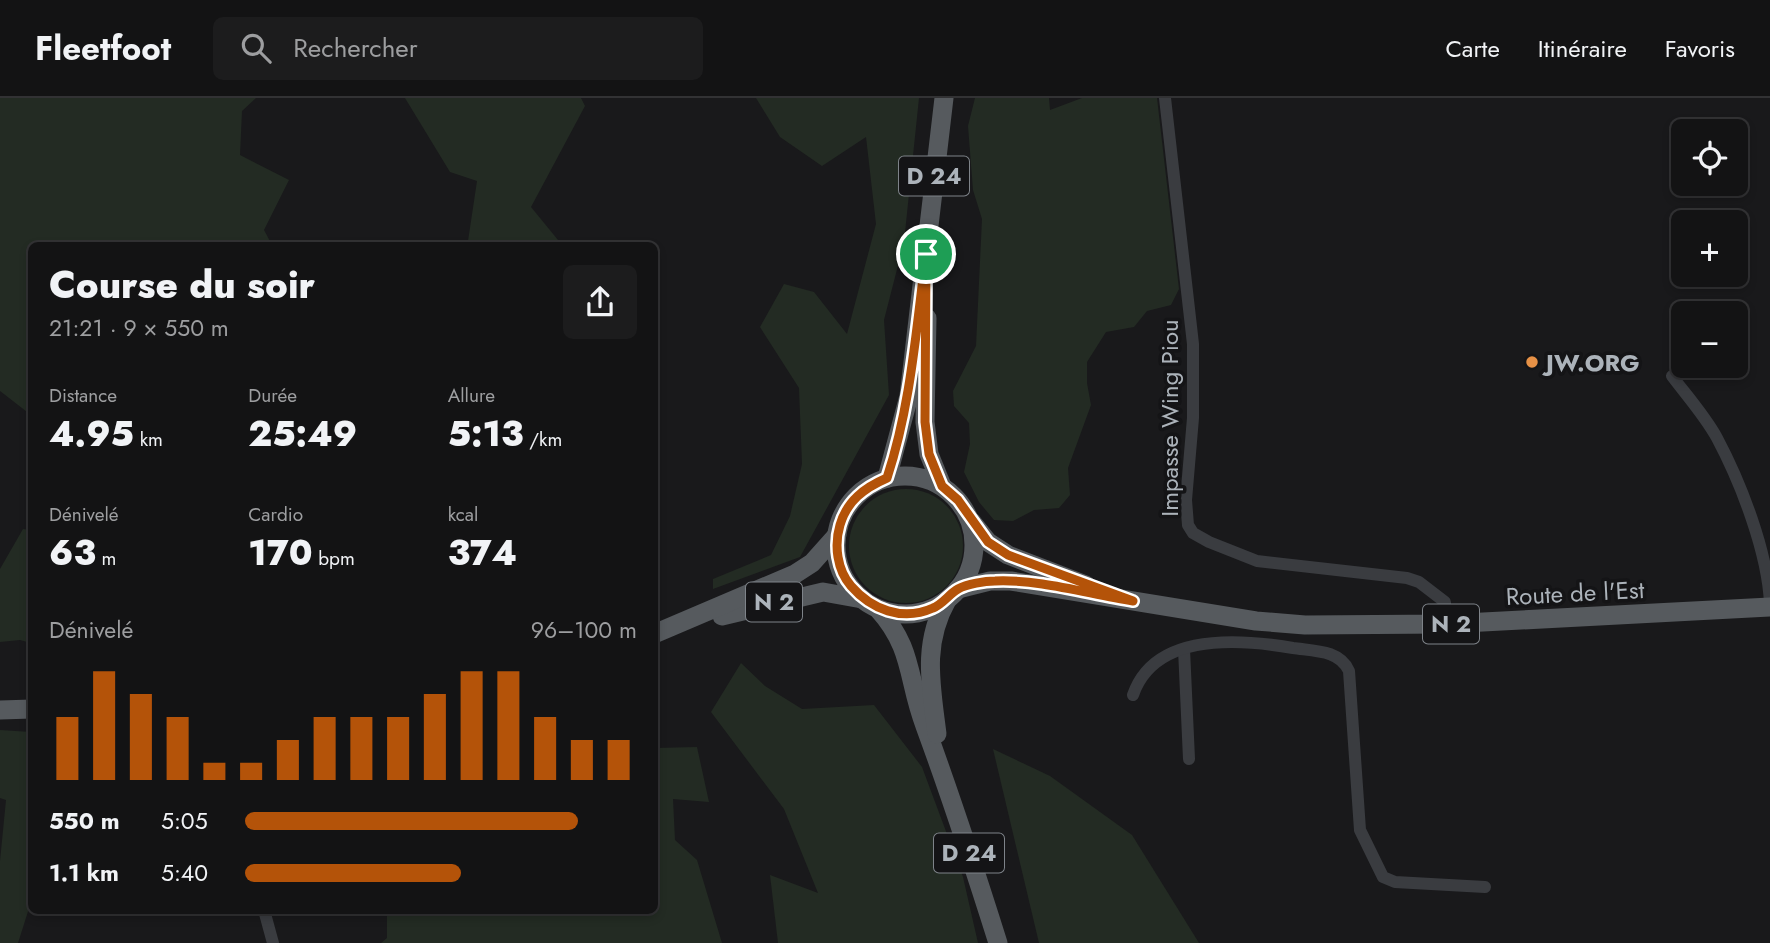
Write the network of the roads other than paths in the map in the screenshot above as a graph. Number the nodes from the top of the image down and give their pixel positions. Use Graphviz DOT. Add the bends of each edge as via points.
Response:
graph roads {
  1 [pos="944,98"];
  2 [pos="1165,98"];
  3 [pos="926,254"];
  4 [pos="1673,378"];
  5 [pos="887,478"];
  6 [pos="942,486"];
  7 [pos="968,517"];
  8 [pos="837,536"];
  9 [pos="1770,585"];
  10 [pos="953,594"];
  11 [pos="1133,601"];
  12 [pos="870,603"];
  13 [pos="1770,605"];
  14 [pos="1256,621"];
  15 [pos="686,623"];
  16 [pos="1445,624"];
  17 [pos="658,633"];
  18 [pos="1257,642"];
  19 [pos="1184,649"];
  20 [pos="1133,695"];
  21 [pos="28,709"];
  22 [pos="0,710"];
  23 [pos="1189,759"];
  24 [pos="940,763"];
  25 [pos="1485,887"];
  26 [pos="265,914"];
  27 [pos="274,943"];
  28 [pos="998,943"];
  1 -- 3 [label="main road, D 24"];
  2 -- 16 [label="street, Impasse Wing Piou" via="1193,344 1188,525 1209,542 1257,561 1419,582 1445,602"];
  3 -- 5 [label="main road, D 24" via="909,396"];
  3 -- 6 [label="main road, D 24" via="925,422 929,454"];
  4 -- 9 [label="street" via="1716,437 1747,508"];
  5 -- 6 [label="main road, N 2" via="906,475"];
  5 -- 8 [label="main road, N 2" via="853,499"];
  6 -- 7 [label="main road, N 2"];
  7 -- 10 [label="main road, N 2" via="973,555 968,573"];
  7 -- 11 [label="main road, Route de l'Est / N 2" via="988,542 1008,555"];
  8 -- 12 [label="main road" via="838,559 847,581"];
  8 -- 15 [label="main road, N 2" via="795,574"];
  9 -- 13 [label="street"];
  10 -- 11 [label="main road, Route de l'Est / N 2" via="990,581 1011,581"];
  10 -- 12 [label="main road, N 2" via="914,613 895,613"];
  10 -- 24 [label="main road, D 24" via="937,619 931,644"];
  11 -- 14 [label="main road, Route de l'Est / N 2"];
  12 -- 15 [label="main road, N 2" via="823,592"];
  12 -- 24 [label="main road, D 24" via="901,639 923,723"];
  13 -- 16 [label="main road, Route de l'Est / N 2"];
  14 -- 16 [label="main road, Route de l'Est / N 2" via="1364,627"];
  14 -- 18 [label="street"];
  15 -- 17 [label="main road, N 2"];
  18 -- 19 [label="street"];
  18 -- 25 [label="street" via="1333,654 1344,660 1349,671 1360,830 1383,877 1395,882"];
  19 -- 20 [label="street" via="1146,671"];
  19 -- 23 [label="street"];
  21 -- 22 [label="main road"];
  24 -- 28 [label="main road, D 24"];
  26 -- 27 [label="street"];
}
